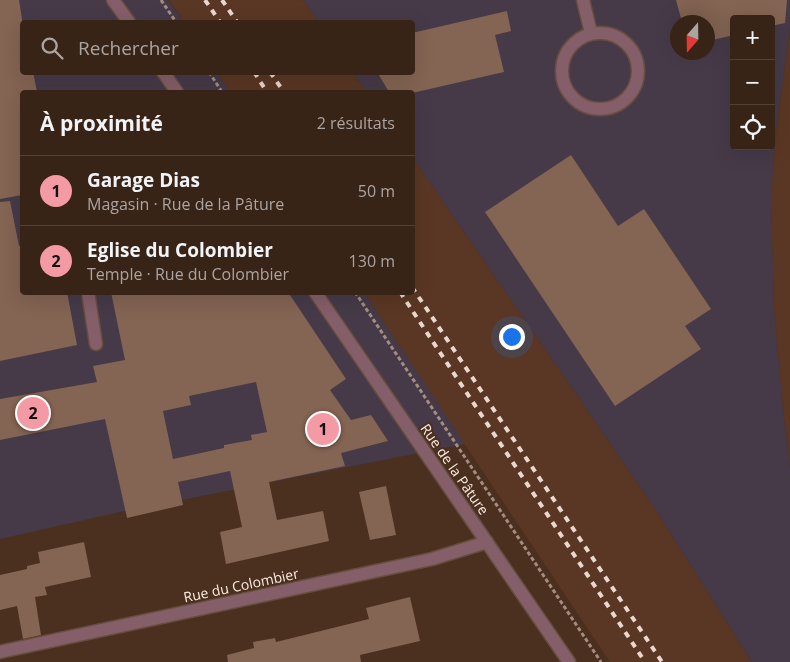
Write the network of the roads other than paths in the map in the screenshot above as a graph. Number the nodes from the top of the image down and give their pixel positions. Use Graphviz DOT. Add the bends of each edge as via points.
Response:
graph roads {
  1 [pos="113,0"];
  2 [pos="583,0"];
  3 [pos="128,20"];
  4 [pos="591,33"];
  5 [pos="165,75"];
  6 [pos="176,90"];
  7 [pos="88,295"];
  8 [pos="317,295"];
  9 [pos="96,344"];
  10 [pos="487,542"];
  11 [pos="0,652"];
  12 [pos="569,662"];
  1 -- 3 [label="street"];
  2 -- 4 [label="street"];
  4 -- 4 [label="street" via="569,47 563,58 563,84 579,104 592,109 617,106 627,98 638,76 634,52 616,36"];
  5 -- 6 [label="street"];
  7 -- 9 [label="street"];
  8 -- 10 [label="street, Rue de la Pâture"];
  10 -- 11 [label="street, Rue du Colombier" via="432,559"];
  10 -- 12 [label="street, Rue de la Pâture"];
}
